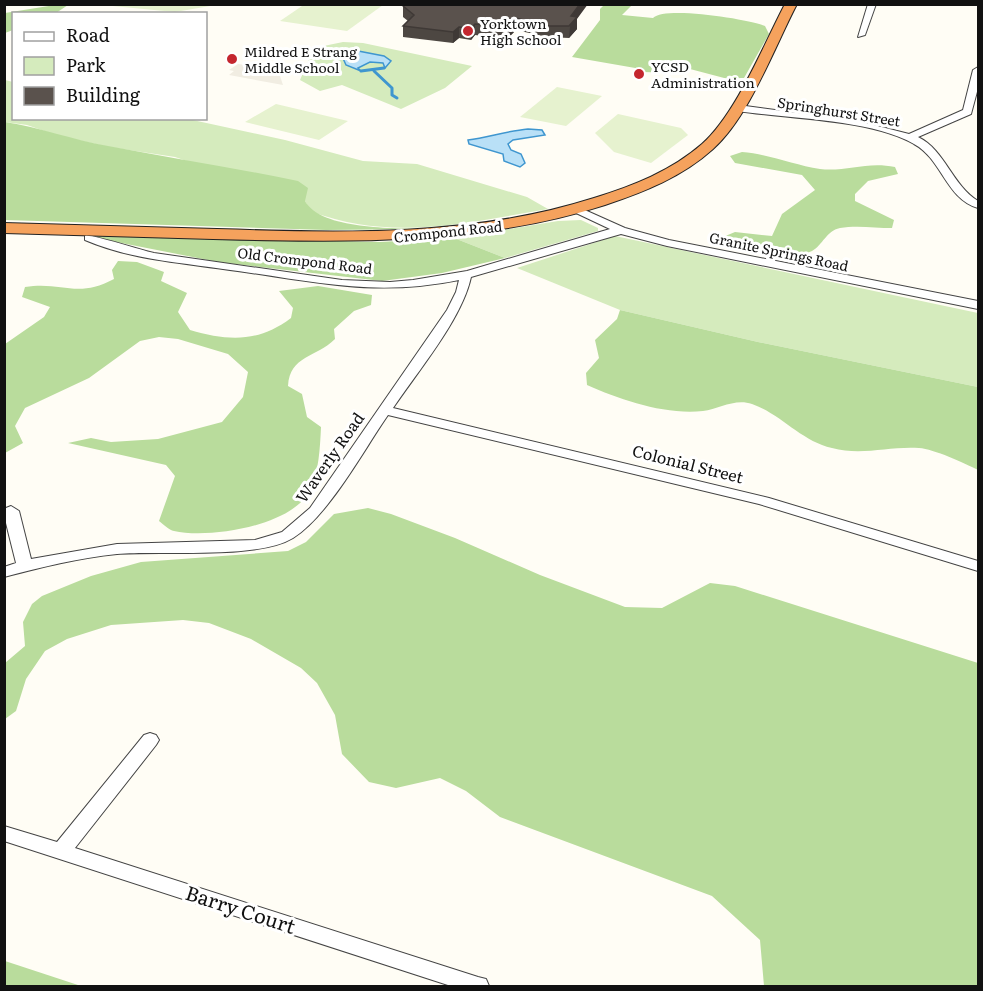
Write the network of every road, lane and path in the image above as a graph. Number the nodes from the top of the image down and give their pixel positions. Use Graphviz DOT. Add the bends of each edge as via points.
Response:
graph roads {
  1 [pos="791,4"];
  2 [pos="872,4"];
  3 [pos="861,35"];
  4 [pos="978,70"];
  5 [pos="738,108"];
  6 [pos="910,137"];
  7 [pos="978,204"];
  8 [pos="578,210"];
  9 [pos="4,228"];
  10 [pos="621,230"];
  11 [pos="88,238"];
  12 [pos="466,274"];
  13 [pos="978,305"];
  14 [pos="384,410"];
  15 [pos="10,511"];
  16 [pos="25,566"];
  17 [pos="978,566"];
  18 [pos="4,572"];
  19 [pos="150,740"];
  20 [pos="4,833"];
  21 [pos="61,851"];
  22 [pos="478,987"];
  1 -- 5 [label="highway, Crompond Road"];
  2 -- 3 [label="street"];
  4 -- 6 [label="street" via="968,112"];
  5 -- 6 [label="street, Springhurst Street"];
  5 -- 8 [label="highway, Crompond Road" via="719,136 691,160 636,189"];
  6 -- 7 [label="street, Springhurst Street" via="925,145 948,180"];
  8 -- 9 [label="highway, Crompond Road" via="496,227 399,237"];
  8 -- 10 [label="street, Granite Springs Road"];
  10 -- 12 [label="street, Old Crompond Road"];
  10 -- 13 [label="street, Granite Springs Road" via="667,243"];
  11 -- 12 [label="street, Old Crompond Road" via="138,252 347,282 411,284"];
  12 -- 14 [label="street, Waverly Road" via="453,310"];
  14 -- 16 [label="street, Waverly Road" via="315,511 287,535 256,545 117,549"];
  14 -- 17 [label="street, Colonial Street" via="764,501"];
  15 -- 16 [label="street"];
  16 -- 18 [label="street, Waverly Road"];
  19 -- 21 [label="street"];
  20 -- 21 [label="street, Barry Court"];
  21 -- 22 [label="street, Barry Court"];
}
